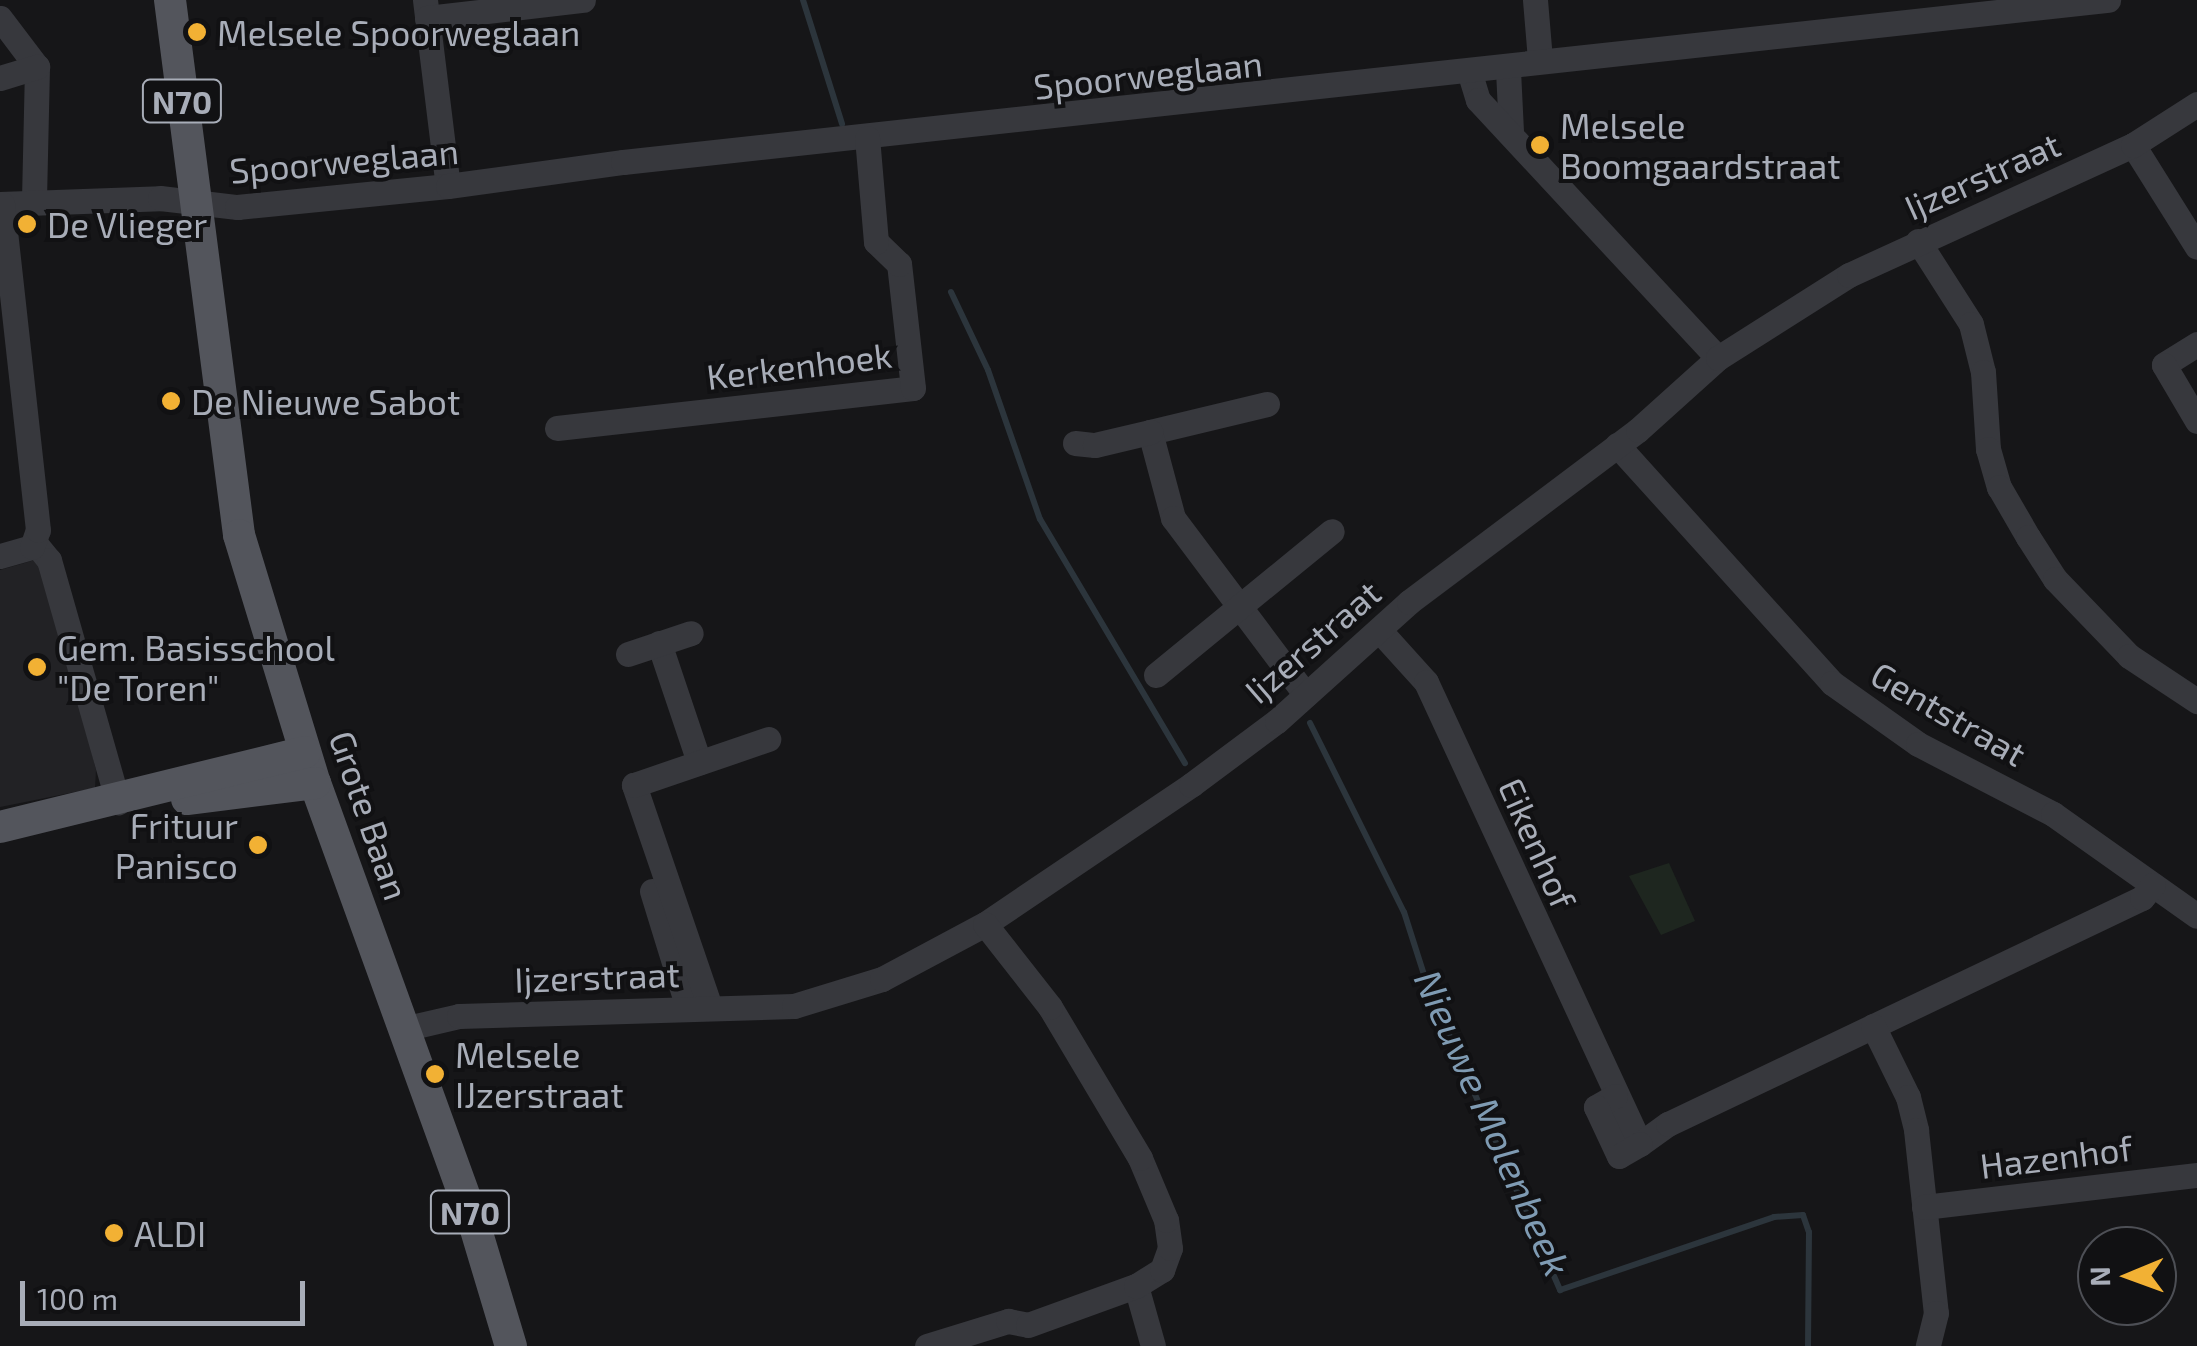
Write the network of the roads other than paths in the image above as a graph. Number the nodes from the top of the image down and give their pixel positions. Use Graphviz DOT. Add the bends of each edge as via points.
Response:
graph roads {
  1 [pos="170,0"];
  2 [pos="1535,0"];
  3 [pos="2108,0"];
  4 [pos="572,1"];
  5 [pos="426,9"];
  6 [pos="0,18"];
  7 [pos="1540,60"];
  8 [pos="37,67"];
  9 [pos="1508,70"];
  10 [pos="1470,74"];
  11 [pos="0,78"];
  12 [pos="2197,104"];
  13 [pos="1511,131"];
  14 [pos="867,138"];
  15 [pos="2132,145"];
  16 [pos="448,186"];
  17 [pos="34,202"];
  18 [pos="195,202"];
  19 [pos="1,204"];
  20 [pos="1918,241"];
  21 [pos="2197,247"];
  22 [pos="2197,344"];
  23 [pos="1718,358"];
  24 [pos="1267,404"];
  25 [pos="2197,421"];
  26 [pos="557,428"];
  27 [pos="1150,432"];
  28 [pos="1075,443"];
  29 [pos="1617,446"];
  30 [pos="1332,531"];
  31 [pos="35,542"];
  32 [pos="0,556"];
  33 [pos="1241,612"];
  34 [pos="1379,630"];
  35 [pos="691,633"];
  36 [pos="659,643"];
  37 [pos="628,654"];
  38 [pos="1156,675"];
  39 [pos="1306,695"];
  40 [pos="2197,701"];
  41 [pos="768,740"];
  42 [pos="699,762"];
  43 [pos="310,767"];
  44 [pos="118,802"];
  45 [pos="0,827"];
  46 [pos="2131,868"];
  47 [pos="2153,885"];
  48 [pos="652,891"];
  49 [pos="2104,914"];
  50 [pos="2197,916"];
  51 [pos="985,924"];
  52 [pos="699,1008"];
  53 [pos="1872,1026"];
  54 [pos="403,1029"];
  55 [pos="2197,1175"];
  56 [pos="1924,1207"];
  57 [pos="1136,1286"];
  58 [pos="506,1345"];
  59 [pos="928,1346"];
  60 [pos="1153,1346"];
  61 [pos="1928,1346"];
  1 -- 18 [label="main road, Grote Baan / N70"];
  2 -- 7 [label="street"];
  3 -- 7 [label="street, Spoorweglaan"];
  4 -- 5 [label="street"];
  5 -- 16 [label="street"];
  6 -- 8 [label="street"];
  7 -- 9 [label="street, Spoorweglaan"];
  8 -- 11 [label="street"];
  8 -- 17 [label="street"];
  9 -- 10 [label="street, Spoorweglaan"];
  9 -- 13 [label="street"];
  10 -- 13 [label="street" via="1478,100"];
  10 -- 14 [label="street, Spoorweglaan"];
  12 -- 15 [label="street, Ijzerstraat"];
  13 -- 23 [label="street"];
  14 -- 16 [label="street, Spoorweglaan"];
  14 -- 26 [label="street, Kerkenhoek" via="876,242 899,264 912,388"];
  15 -- 20 [label="street, Ijzerstraat"];
  15 -- 21 [label="street"];
  16 -- 18 [label="street, Spoorweglaan" via="237,207"];
  17 -- 18 [label="street, Spoorweglaan"];
  17 -- 19 [label="street, Spoorweglaan"];
  18 -- 43 [label="main road, Grote Baan / N70" via="239,535"];
  19 -- 31 [label="street"];
  20 -- 23 [label="street, Ijzerstraat"];
  20 -- 40 [label="street" via="1971,324 1983,372 1988,449 1999,487 2028,537 2055,579 2129,656"];
  22 -- 25 [label="street" via="2164,365"];
  23 -- 29 [label="street, Ijzerstraat"];
  24 -- 27 [label="street"];
  27 -- 28 [label="street" via="1095,446"];
  27 -- 33 [label="street" via="1173,518"];
  29 -- 34 [label="street, Ijzerstraat"];
  29 -- 46 [label="street, Gentstraat" via="1846,695 1918,744 2053,814"];
  30 -- 33 [label="street"];
  31 -- 32 [label="street"];
  31 -- 44 [label="street" via="49,560"];
  33 -- 38 [label="street"];
  33 -- 39 [label="street"];
  34 -- 39 [label="street, Ijzerstraat"];
  34 -- 53 [label="street, Eikenhof" via="1426,682 1640,1144 1668,1124"];
  35 -- 36 [label="street"];
  36 -- 37 [label="street"];
  36 -- 42 [label="street"];
  39 -- 51 [label="street, Ijzerstraat" via="1160,808"];
  41 -- 42 [label="street"];
  42 -- 52 [label="street" via="634,785"];
  43 -- 44 [label="main road" via="253,794"];
  43 -- 54 [label="main road, Grote Baan / N70"];
  44 -- 45 [label="main road"];
  46 -- 47 [label="street, Gentstraat"];
  46 -- 49 [label="street"];
  47 -- 49 [label="street, Eikenhof" via="2142,898"];
  47 -- 50 [label="street, Gentstraat"];
  48 -- 52 [label="street"];
  49 -- 53 [label="street, Eikenhof"];
  51 -- 52 [label="street, Ijzerstraat" via="834,998"];
  51 -- 57 [label="street" via="1082,1059 1140,1158 1166,1220 1168,1259 1152,1280"];
  52 -- 54 [label="street, Ijzerstraat" via="459,1016"];
  53 -- 56 [label="street" via="1908,1098"];
  54 -- 58 [label="main road, Grote Baan / N70"];
  55 -- 56 [label="street, Hazenhof"];
  56 -- 61 [label="street" via="1936,1313"];
  57 -- 59 [label="street" via="1028,1325 1008,1321"];
  57 -- 60 [label="street"];
}
